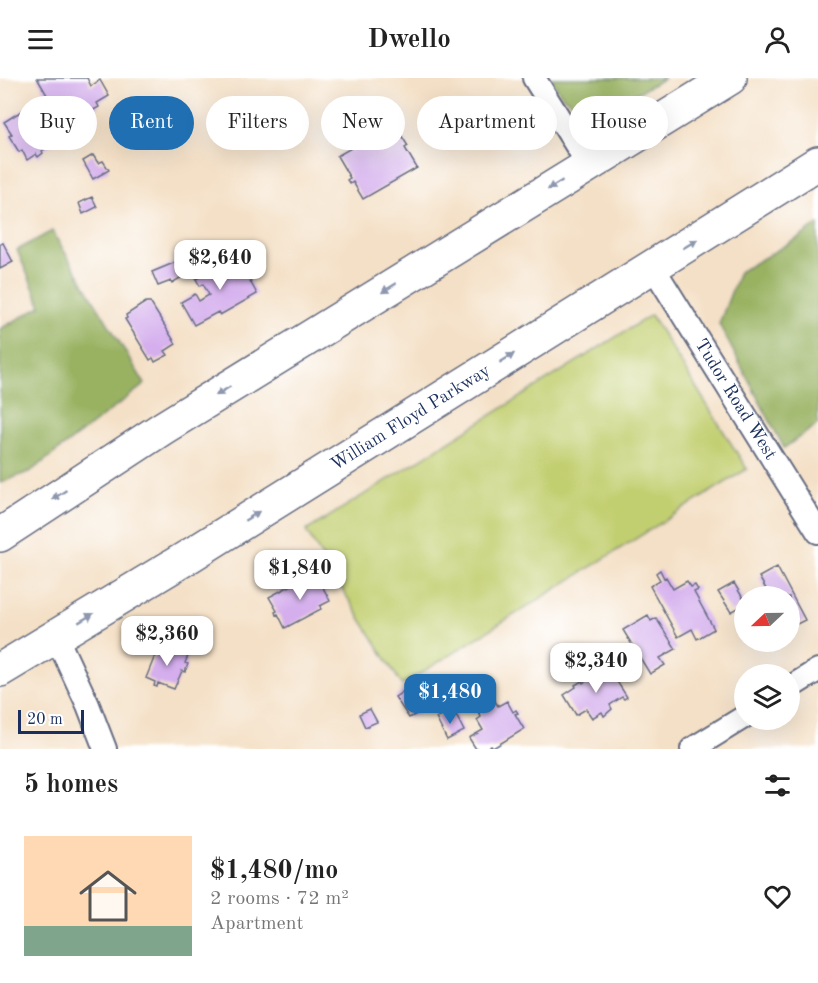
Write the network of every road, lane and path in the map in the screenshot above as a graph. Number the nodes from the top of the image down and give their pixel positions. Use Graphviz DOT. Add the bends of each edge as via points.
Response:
graph roads {
  1 [pos="534,78"];
  2 [pos="730,78"];
  3 [pos="818,163"];
  4 [pos="588,164"];
  5 [pos="653,267"];
  6 [pos="818,532"];
  7 [pos="0,535"];
  8 [pos="56,636"];
  9 [pos="0,670"];
  10 [pos="818,670"];
  11 [pos="800,681"];
  12 [pos="734,723"];
  13 [pos="105,749"];
  14 [pos="692,749"];
  1 -- 4 [label="street"];
  2 -- 4 [label="highway"];
  5 -- 3 [label="highway, William Floyd Parkway, one-way"];
  4 -- 7 [label="highway, one-way" via="163,428"];
  5 -- 6 [label="street, Tudor Road West"];
  8 -- 5 [label="highway, William Floyd Parkway, one-way"];
  8 -- 9 [label="highway, William Floyd Parkway"];
  8 -- 13 [label="street"];
  10 -- 11 [label="street"];
  12 -- 14 [label="street"];
}
